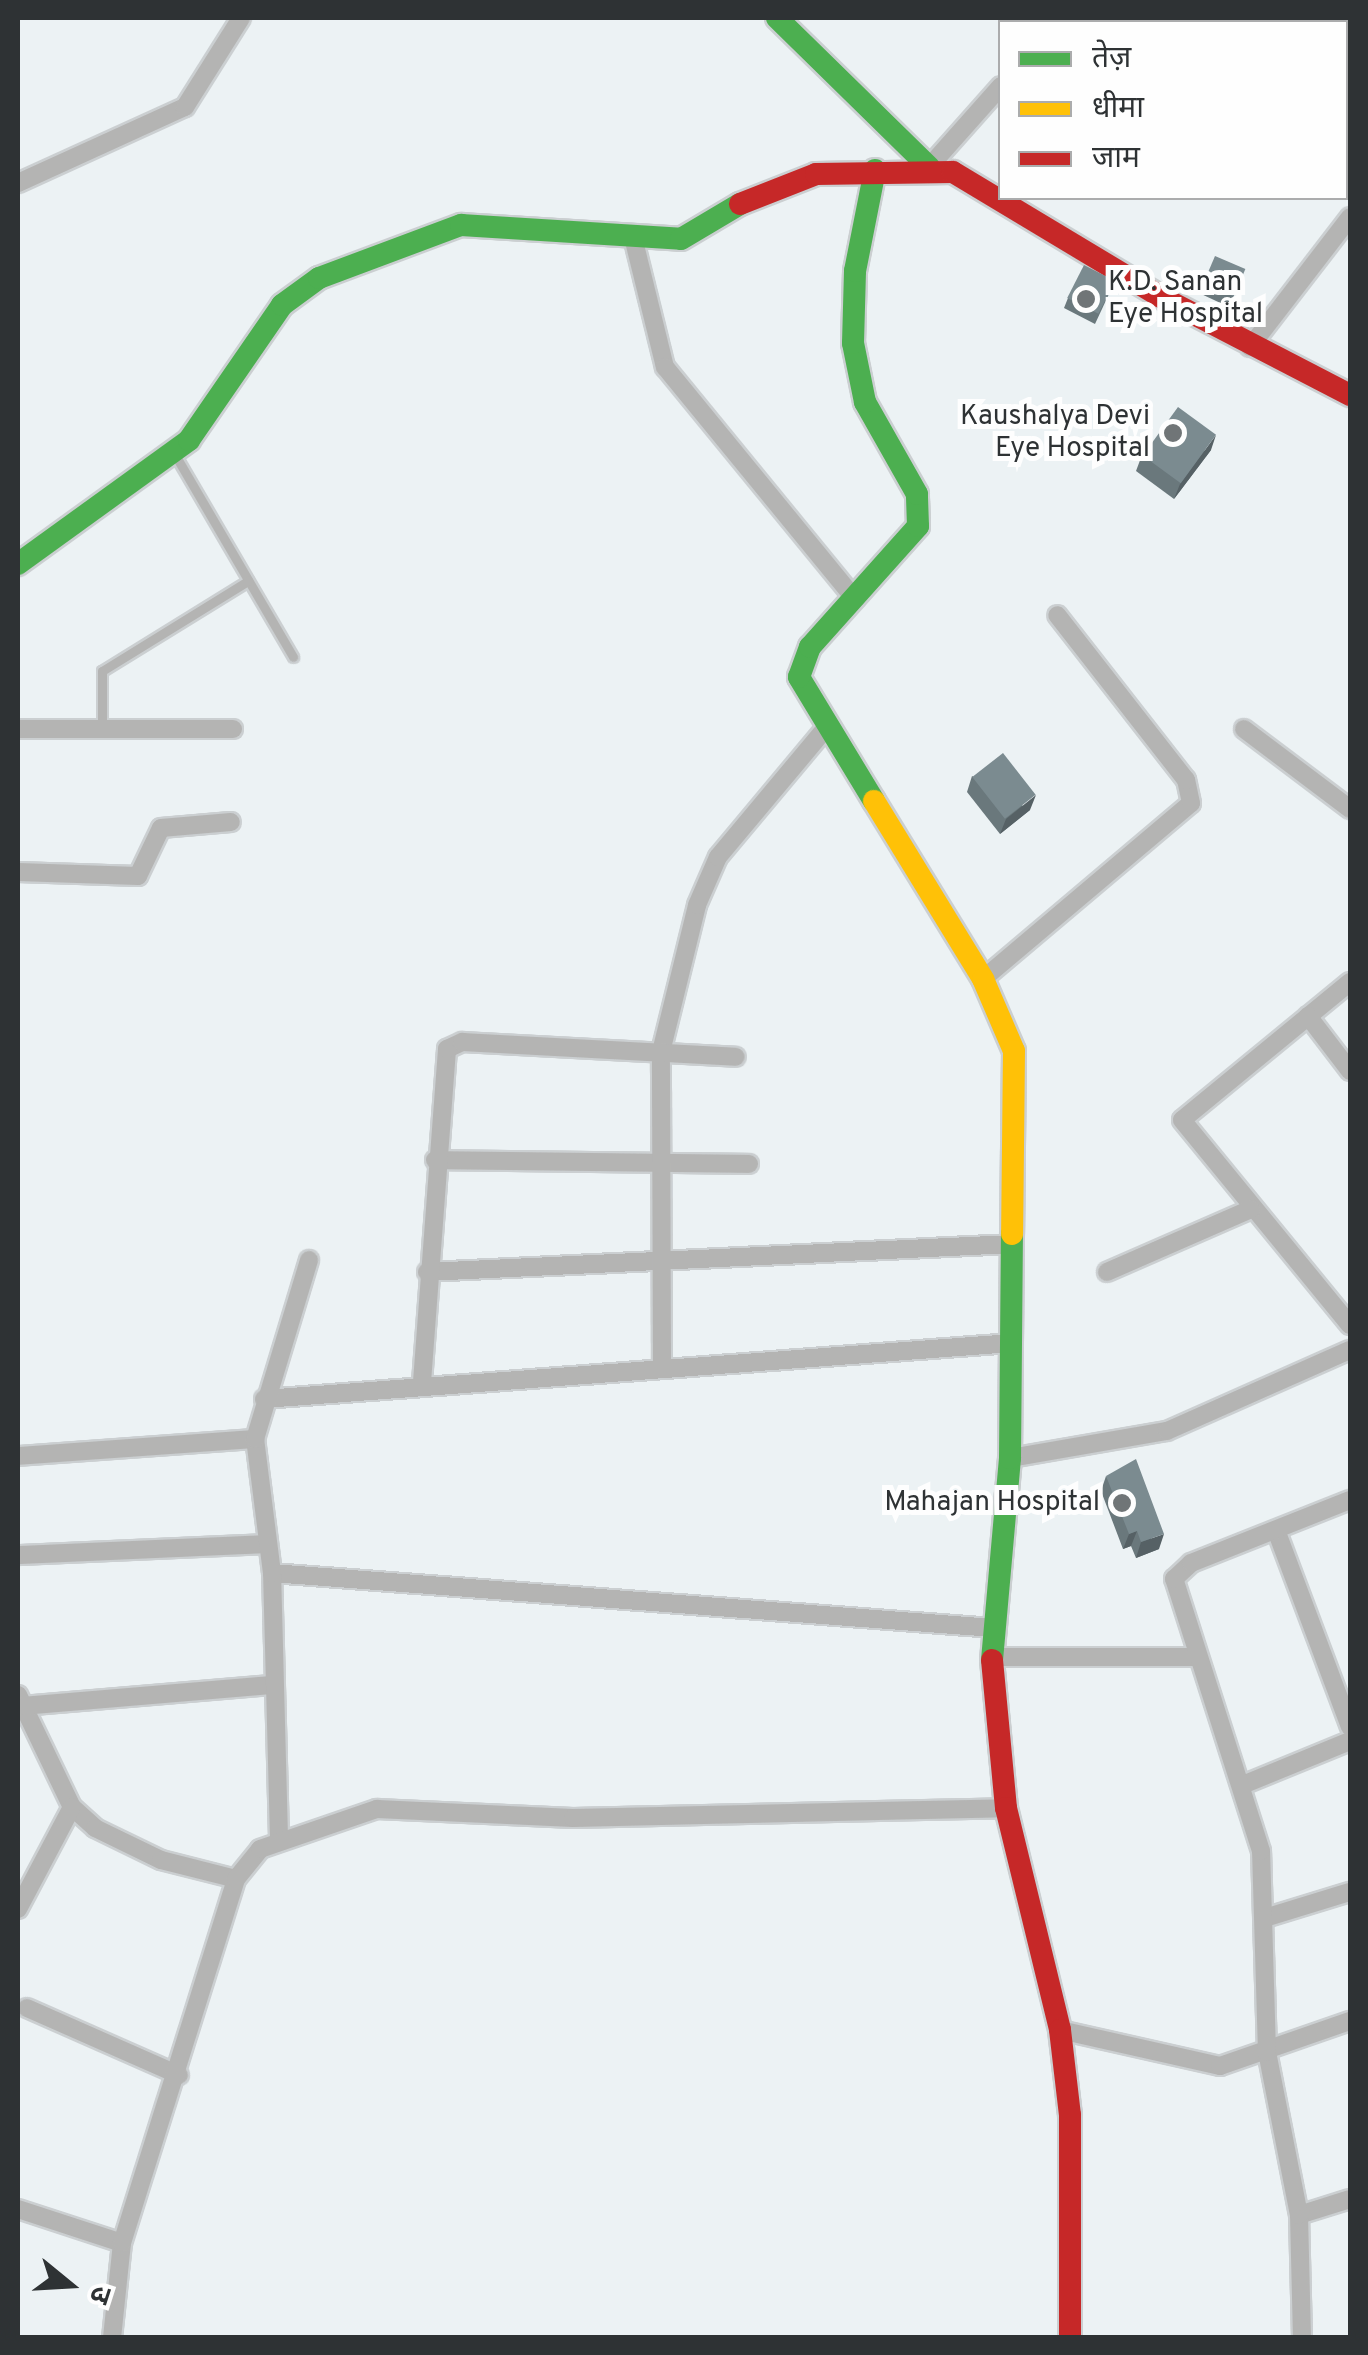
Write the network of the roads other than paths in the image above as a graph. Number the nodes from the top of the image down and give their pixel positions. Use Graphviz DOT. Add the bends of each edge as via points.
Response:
graph roads {
  1 [pos="241,18"];
  2 [pos="777,18"];
  3 [pos="998,88"];
  4 [pos="930,168"];
  5 [pos="875,170"];
  6 [pos="18,183"];
  7 [pos="998,196"];
  8 [pos="1004,200"];
  9 [pos="1350,216"];
  10 [pos="634,242"];
  11 [pos="1250,346"];
  12 [pos="1350,395"];
  13 [pos="174,453"];
  14 [pos="18,564"];
  15 [pos="248,581"];
  16 [pos="855,599"];
  17 [pos="1057,616"];
  18 [pos="293,657"];
  19 [pos="826,728"];
  20 [pos="18,729"];
  21 [pos="102,729"];
  22 [pos="1244,729"];
  23 [pos="234,730"];
  24 [pos="1350,809"];
  25 [pos="231,822"];
  26 [pos="18,872"];
  27 [pos="983,979"];
  28 [pos="1350,982"];
  29 [pos="1308,1016"];
  30 [pos="662,1052"];
  31 [pos="736,1057"];
  32 [pos="1350,1071"];
  33 [pos="435,1160"];
  34 [pos="658,1164"];
  35 [pos="750,1164"];
  36 [pos="1251,1208"];
  37 [pos="1012,1244"];
  38 [pos="308,1260"];
  39 [pos="658,1264"];
  40 [pos="427,1272"];
  41 [pos="1107,1272"];
  42 [pos="1350,1326"];
  43 [pos="1013,1342"];
  44 [pos="1350,1350"];
  45 [pos="662,1368"];
  46 [pos="422,1382"];
  47 [pos="264,1399"];
  48 [pos="256,1440"];
  49 [pos="18,1456"];
  50 [pos="1010,1458"];
  51 [pos="1350,1500"];
  52 [pos="1276,1530"];
  53 [pos="264,1544"];
  54 [pos="18,1555"];
  55 [pos="272,1573"];
  56 [pos="993,1628"];
  57 [pos="992,1657"];
  58 [pos="1198,1657"];
  59 [pos="274,1685"];
  60 [pos="20,1700"];
  61 [pos="1350,1727"];
  62 [pos="1350,1741"];
  63 [pos="1244,1784"];
  64 [pos="72,1807"];
  65 [pos="1006,1808"];
  66 [pos="279,1838"];
  67 [pos="236,1879"];
  68 [pos="1350,1892"];
  69 [pos="18,1910"];
  70 [pos="1268,1918"];
  71 [pos="27,2008"];
  72 [pos="1350,2021"];
  73 [pos="1060,2030"];
  74 [pos="1267,2052"];
  75 [pos="179,2076"];
  76 [pos="1350,2199"];
  77 [pos="18,2209"];
  78 [pos="1299,2215"];
  79 [pos="122,2243"];
  80 [pos="112,2338"];
  81 [pos="1070,2338"];
  82 [pos="1302,2338"];
  1 -- 6 [label="street" via="185,107"];
  2 -- 4 [label="street"];
  3 -- 4 [label="street"];
  4 -- 5 [label="street"];
  4 -- 7 [label="street"];
  5 -- 10 [label="street" via="795,177 681,239"];
  5 -- 16 [label="street" via="853,343 865,402 920,508 906,546"];
  8 -- 11 [label="street"];
  9 -- 11 [label="street"];
  10 -- 13 [label="street" via="462,225 319,278 282,305 212,414"];
  10 -- 16 [label="street" via="665,367"];
  11 -- 12 [label="street"];
  13 -- 14 [label="street"];
  13 -- 15 [label="lane"];
  15 -- 18 [label="lane"];
  15 -- 21 [label="lane" via="102,671"];
  16 -- 19 [label="street" via="801,662 798,677"];
  17 -- 27 [label="street" via="1186,780 1191,803"];
  19 -- 27 [label="street"];
  19 -- 30 [label="street" via="706,878"];
  20 -- 21 [label="street"];
  21 -- 23 [label="street"];
  22 -- 24 [label="street"];
  25 -- 26 [label="street" via="161,828 138,876"];
  27 -- 37 [label="street" via="1014,1051"];
  28 -- 29 [label="street"];
  29 -- 32 [label="street"];
  29 -- 36 [label="street" via="1182,1120"];
  30 -- 31 [label="street"];
  30 -- 33 [label="street" via="452,1044"];
  30 -- 34 [label="street"];
  33 -- 34 [label="street"];
  33 -- 40 [label="street"];
  34 -- 35 [label="street"];
  34 -- 39 [label="street"];
  36 -- 41 [label="street"];
  36 -- 42 [label="street"];
  37 -- 39 [label="street"];
  37 -- 43 [label="street"];
  38 -- 47 [label="street"];
  39 -- 40 [label="street"];
  39 -- 45 [label="street"];
  40 -- 46 [label="street"];
  43 -- 45 [label="street"];
  43 -- 50 [label="street"];
  44 -- 50 [label="street" via="1167,1431"];
  45 -- 46 [label="street"];
  46 -- 47 [label="street"];
  47 -- 48 [label="street"];
  48 -- 49 [label="street"];
  48 -- 53 [label="street"];
  50 -- 56 [label="street"];
  51 -- 52 [label="street"];
  52 -- 58 [label="street" via="1177,1572 1174,1590"];
  52 -- 61 [label="street"];
  53 -- 54 [label="street"];
  53 -- 55 [label="street"];
  55 -- 56 [label="street"];
  55 -- 59 [label="street"];
  56 -- 57 [label="street"];
  57 -- 58 [label="street"];
  57 -- 65 [label="street"];
  58 -- 63 [label="street"];
  59 -- 60 [label="street"];
  59 -- 66 [label="street"];
  60 -- 64 [label="street"];
  62 -- 63 [label="street"];
  63 -- 70 [label="street"];
  64 -- 67 [label="street" via="124,1845"];
  64 -- 69 [label="street"];
  65 -- 66 [label="street" via="573,1818 377,1809"];
  65 -- 73 [label="street"];
  66 -- 67 [label="street"];
  67 -- 75 [label="street"];
  68 -- 70 [label="street"];
  70 -- 74 [label="street"];
  71 -- 75 [label="street"];
  72 -- 74 [label="street"];
  73 -- 74 [label="street" via="1220,2066"];
  73 -- 81 [label="street" via="1070,2115"];
  74 -- 78 [label="street"];
  75 -- 79 [label="street"];
  76 -- 78 [label="street"];
  77 -- 79 [label="street"];
  78 -- 82 [label="street"];
  79 -- 80 [label="street"];
}
